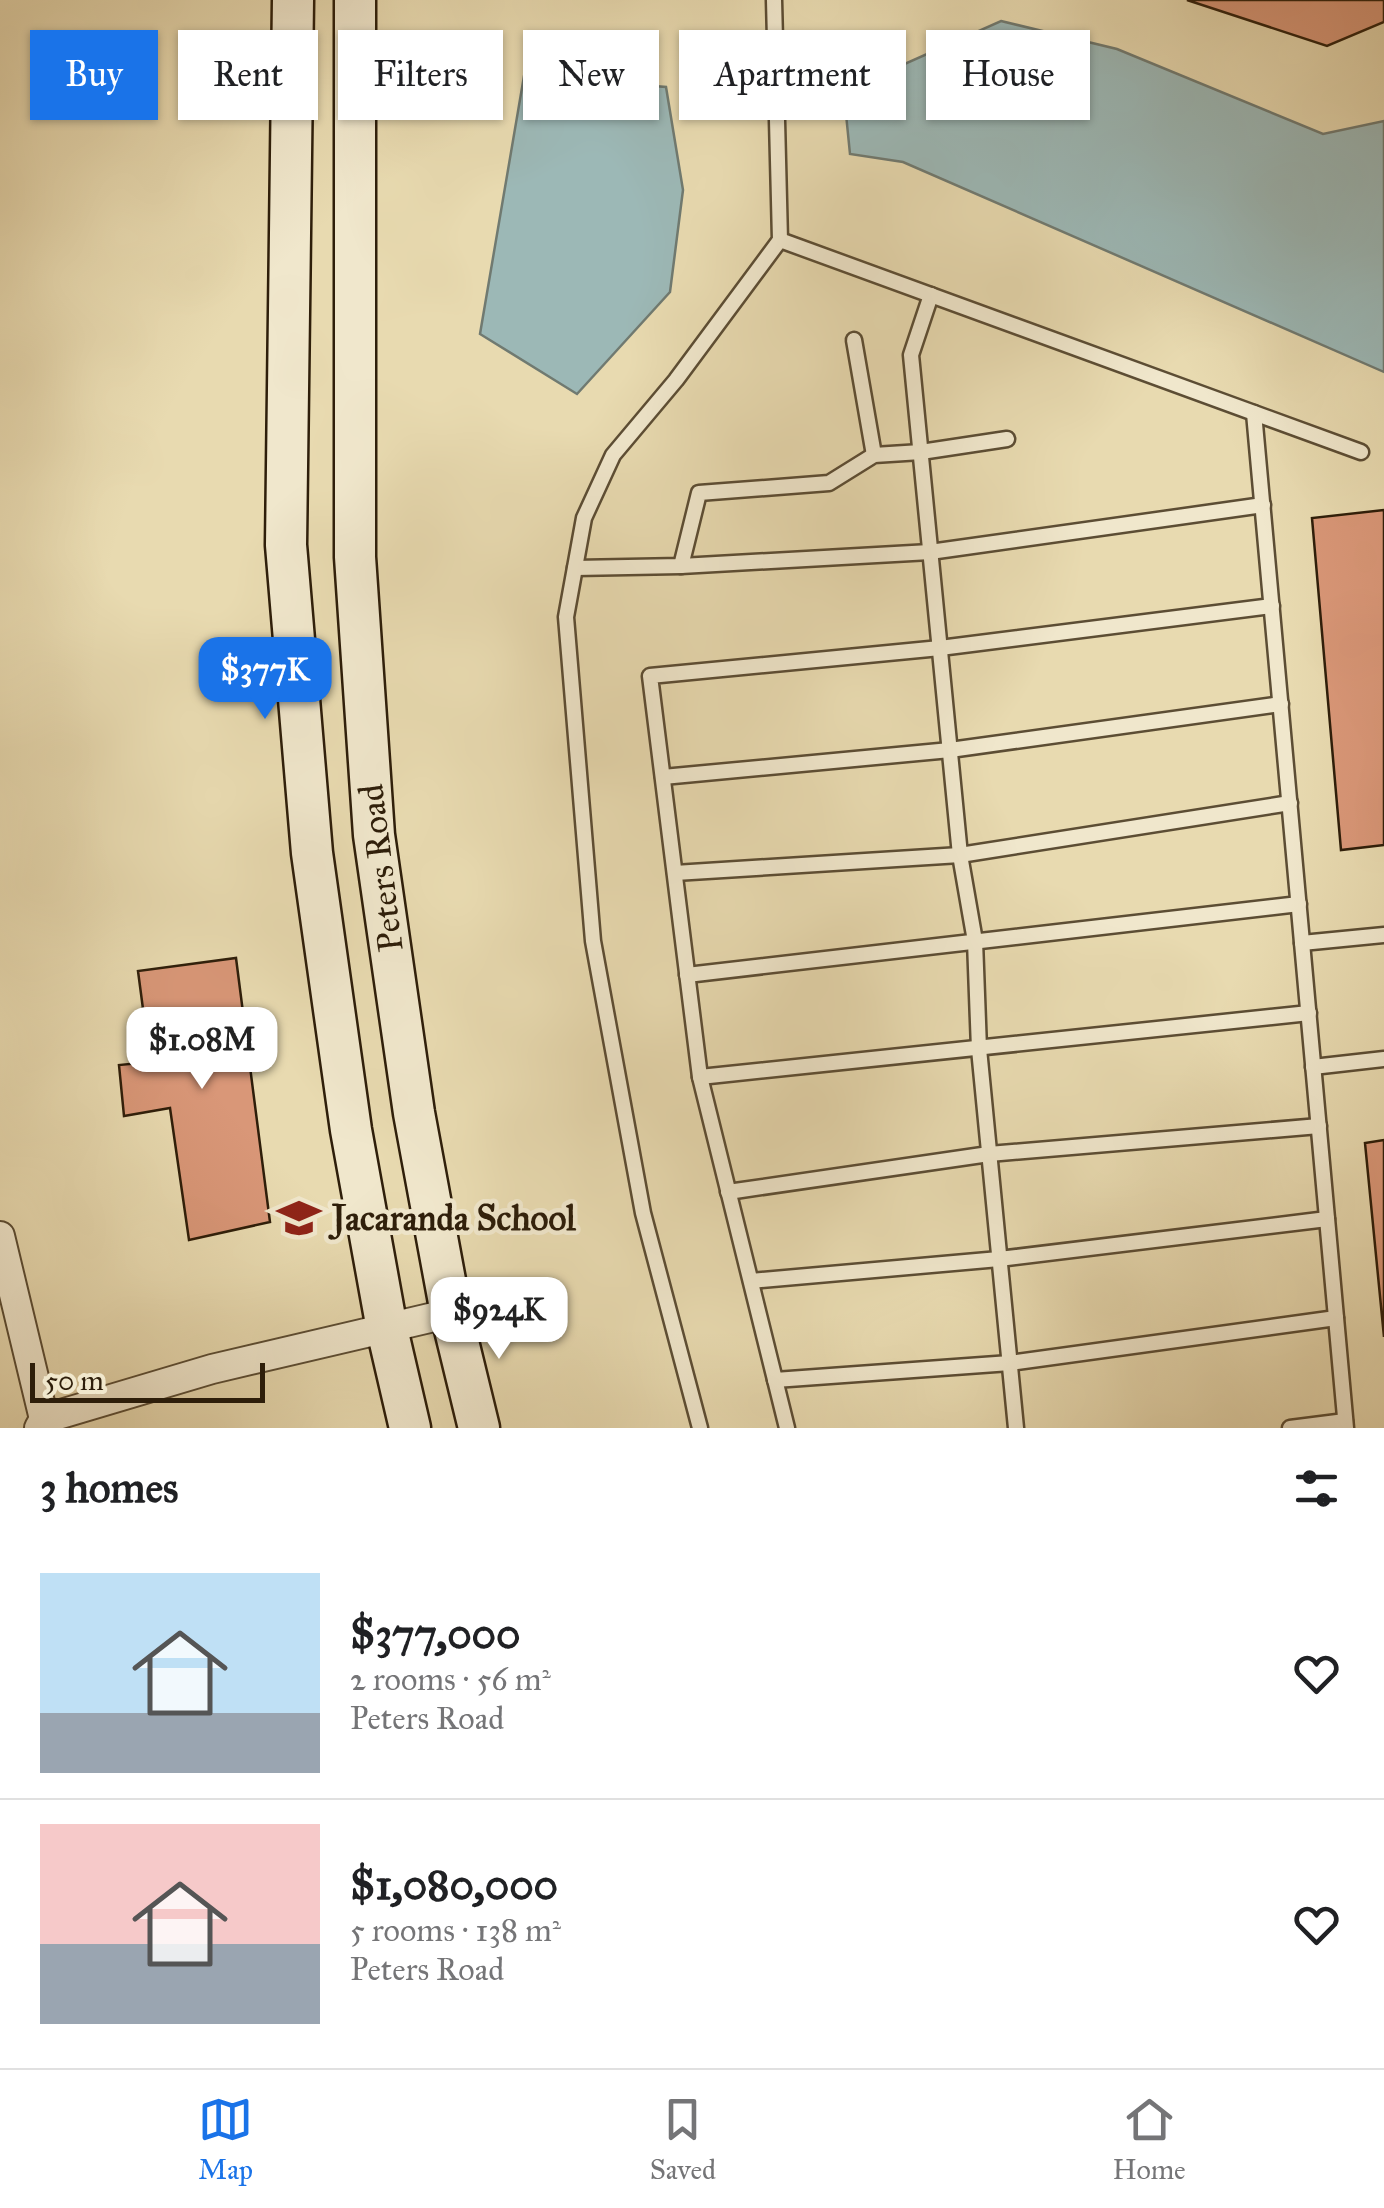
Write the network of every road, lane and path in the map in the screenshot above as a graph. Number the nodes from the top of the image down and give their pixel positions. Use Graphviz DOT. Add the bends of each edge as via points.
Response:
graph roads {
  1 [pos="292,0"];
  2 [pos="355,0"];
  3 [pos="774,0"];
  4 [pos="780,240"];
  5 [pos="931,295"];
  6 [pos="854,340"];
  7 [pos="1254,414"];
  8 [pos="1007,439"];
  9 [pos="920,452"];
  10 [pos="1362,452"];
  11 [pos="874,455"];
  12 [pos="1262,506"];
  13 [pos="930,552"];
  14 [pos="682,566"];
  15 [pos="575,568"];
  16 [pos="1272,606"];
  17 [pos="940,648"];
  18 [pos="1281,704"];
  19 [pos="950,750"];
  20 [pos="663,777"];
  21 [pos="1290,803"];
  22 [pos="960,855"];
  23 [pos="674,873"];
  24 [pos="1299,904"];
  25 [pos="1384,935"];
  26 [pos="975,941"];
  27 [pos="1302,943"];
  28 [pos="687,975"];
  29 [pos="1309,1013"];
  30 [pos="979,1049"];
  31 [pos="1384,1059"];
  32 [pos="1314,1068"];
  33 [pos="700,1078"];
  34 [pos="1319,1126"];
  35 [pos="989,1154"];
  36 [pos="728,1192"];
  37 [pos="1327,1219"];
  38 [pos="0,1236"];
  39 [pos="999,1259"];
  40 [pos="751,1282"];
  41 [pos="451,1313"];
  42 [pos="1336,1318"];
  43 [pos="387,1329"];
  44 [pos="1010,1362"];
  45 [pos="775,1380"];
  46 [pos="41,1424"];
  47 [pos="1346,1425"];
  48 [pos="410,1428"];
  49 [pos="479,1428"];
  50 [pos="700,1428"];
  51 [pos="787,1428"];
  52 [pos="1016,1428"];
  53 [pos="1290,1428"];
  1 -- 43 [label="main road, Peters Road" via="286,545 312,854"];
  2 -- 41 [label="main road, Peters Road" via="355,557 374,835"];
  3 -- 4 [label="lane"];
  4 -- 5 [label="lane"];
  4 -- 15 [label="lane" via="613,455 584,518"];
  5 -- 7 [label="lane"];
  5 -- 9 [label="lane" via="911,355"];
  6 -- 11 [label="lane"];
  7 -- 10 [label="lane"];
  7 -- 12 [label="lane"];
  8 -- 9 [label="lane"];
  9 -- 11 [label="lane"];
  9 -- 13 [label="lane"];
  11 -- 14 [label="lane" via="829,483 699,493"];
  12 -- 13 [label="lane"];
  12 -- 16 [label="lane"];
  13 -- 14 [label="lane"];
  13 -- 17 [label="lane"];
  14 -- 15 [label="lane"];
  15 -- 50 [label="lane" via="566,617 593,941 643,1213"];
  16 -- 17 [label="lane"];
  16 -- 18 [label="lane"];
  17 -- 19 [label="lane"];
  17 -- 20 [label="lane" via="650,676"];
  18 -- 19 [label="lane"];
  18 -- 21 [label="lane"];
  19 -- 20 [label="lane"];
  19 -- 22 [label="lane"];
  20 -- 23 [label="lane"];
  21 -- 22 [label="lane"];
  21 -- 24 [label="lane"];
  22 -- 23 [label="lane"];
  22 -- 26 [label="lane"];
  23 -- 28 [label="lane"];
  24 -- 26 [label="lane"];
  24 -- 27 [label="lane"];
  25 -- 27 [label="lane"];
  26 -- 28 [label="lane"];
  26 -- 30 [label="lane"];
  27 -- 29 [label="lane"];
  28 -- 33 [label="lane"];
  29 -- 30 [label="lane"];
  29 -- 32 [label="lane"];
  30 -- 33 [label="lane"];
  30 -- 35 [label="lane"];
  31 -- 32 [label="lane"];
  32 -- 34 [label="lane"];
  33 -- 36 [label="lane"];
  34 -- 35 [label="lane"];
  34 -- 37 [label="lane"];
  35 -- 36 [label="lane"];
  35 -- 39 [label="lane"];
  36 -- 40 [label="lane"];
  37 -- 39 [label="lane"];
  37 -- 42 [label="lane"];
  38 -- 46 [label="street"];
  39 -- 40 [label="lane"];
  39 -- 44 [label="lane"];
  40 -- 45 [label="lane"];
  41 -- 43 [label="street"];
  41 -- 49 [label="main road, Peters Road"];
  42 -- 44 [label="lane"];
  42 -- 47 [label="lane"];
  43 -- 46 [label="street" via="212,1369"];
  43 -- 48 [label="main road, Peters Road"];
  44 -- 45 [label="lane"];
  44 -- 52 [label="lane"];
  45 -- 51 [label="lane"];
  47 -- 53 [label="lane"];
}
